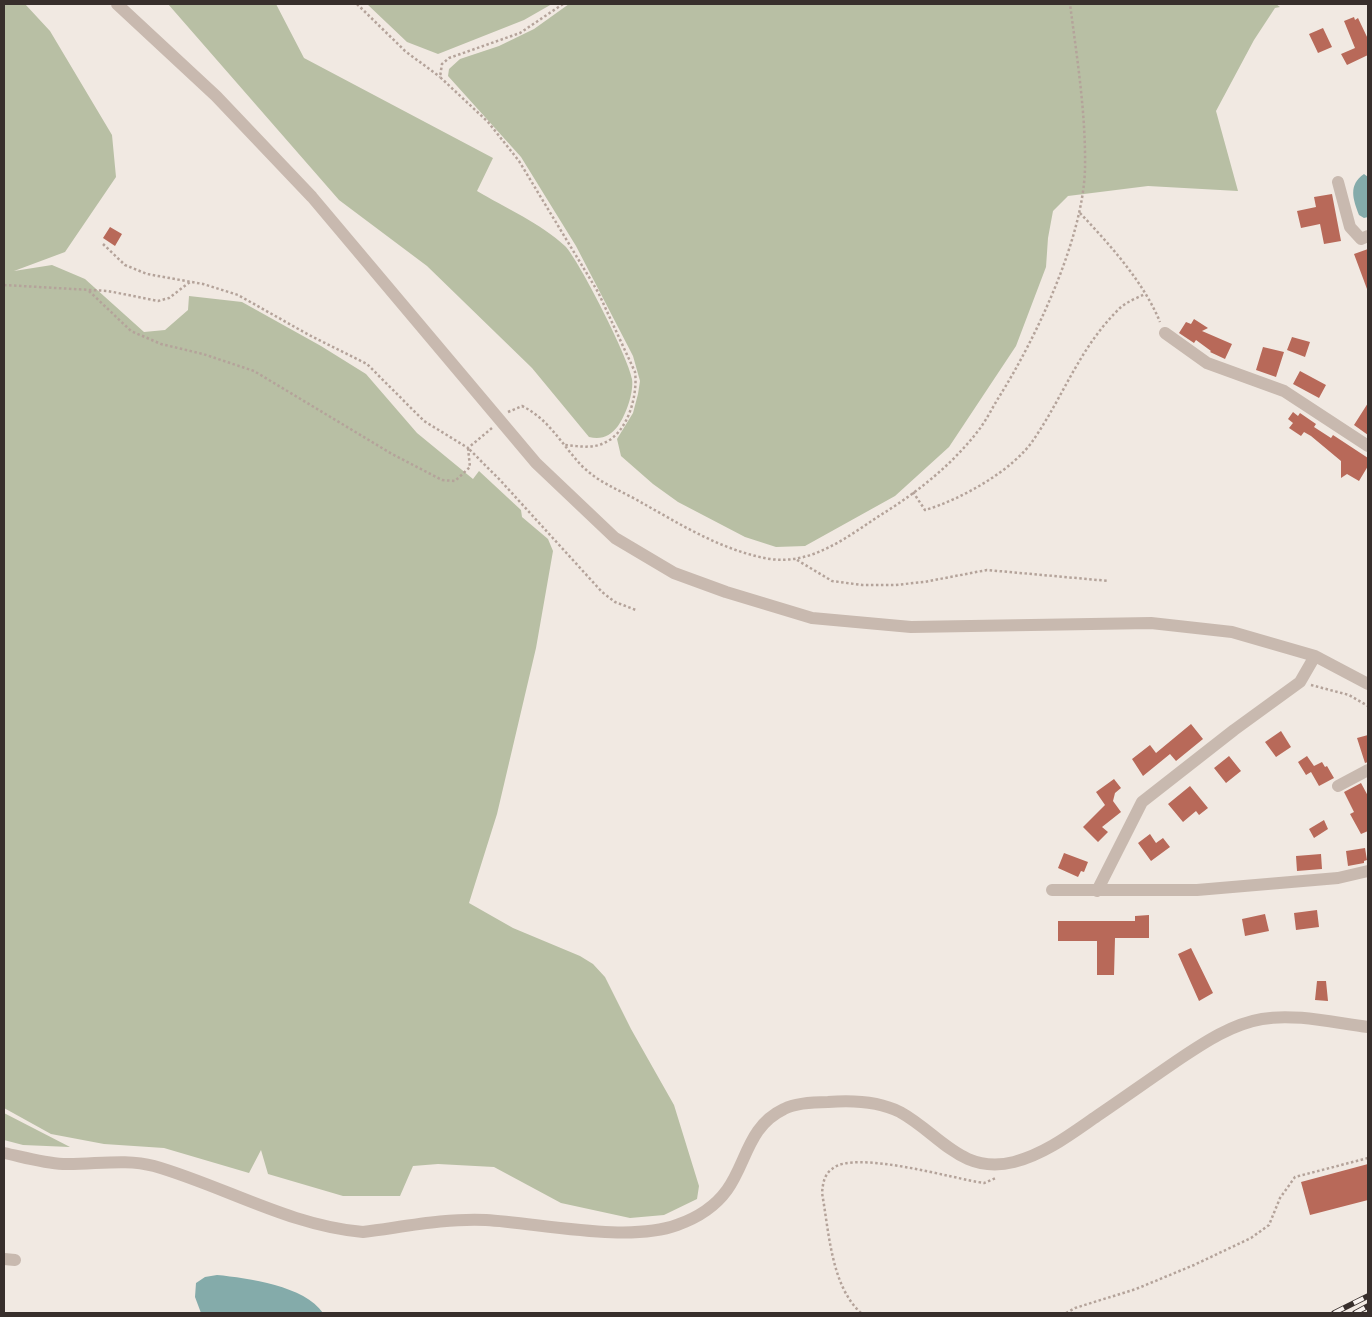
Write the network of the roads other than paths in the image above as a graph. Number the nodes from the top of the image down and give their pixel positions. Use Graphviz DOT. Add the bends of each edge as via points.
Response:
graph roads {
  1 [pos="117,4"];
  2 [pos="1338,182"];
  3 [pos="1368,236"];
  4 [pos="1165,332"];
  5 [pos="1368,446"];
  6 [pos="1315,656"];
  7 [pos="1368,684"];
  8 [pos="1368,770"];
  9 [pos="1338,786"];
  10 [pos="1368,871"];
  11 [pos="1052,890"];
  12 [pos="1097,891"];
  13 [pos="1368,1027"];
  14 [pos="4,1152"];
  1 -- 6 [label="street" via="216,96 312,197 536,462 616,538 674,573 812,618 911,627 1151,623 1232,632"];
  2 -- 3 [label="street" via="1350,227 1361,239"];
  4 -- 5 [label="street" via="1207,363 1284,391"];
  6 -- 7 [label="street"];
  6 -- 12 [label="street" via="1300,682 1142,802"];
  8 -- 9 [label="street"];
  10 -- 12 [label="street" via="1338,878 1197,890"];
  11 -- 12 [label="street"];
  13 -- 14 [label="street" via="1277,1018 1242,1024 1202,1044 1042,1151 1007,1163 991,1165 965,1159 900,1113 866,1101 785,1108 759,1129 746,1148 729,1188 709,1210 674,1227 646,1231 484,1220 447,1221 363,1232 327,1227 152,1166 63,1164"];
}
